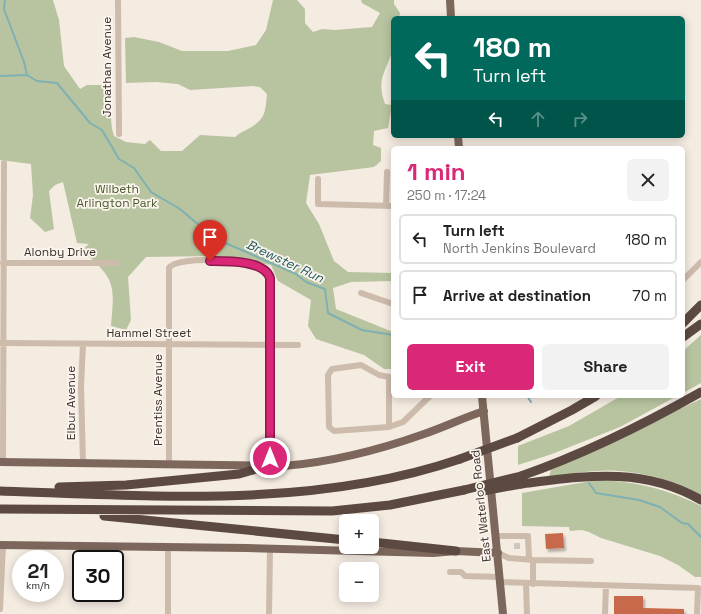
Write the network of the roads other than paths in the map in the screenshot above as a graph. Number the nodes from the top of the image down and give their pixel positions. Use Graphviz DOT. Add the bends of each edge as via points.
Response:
graph roads {
  1 [pos="118,0"];
  2 [pos="450,0"];
  3 [pos="451,16"];
  4 [pos="118,134"];
  5 [pos="4,163"];
  6 [pos="387,172"];
  7 [pos="318,179"];
  8 [pos="386,206"];
  9 [pos="391,206"];
  10 [pos="701,262"];
  11 [pos="3,263"];
  12 [pos="117,263"];
  13 [pos="685,278"];
  14 [pos="361,293"];
  15 [pos="391,303"];
  16 [pos="701,305"];
  17 [pos="685,321"];
  18 [pos="701,324"];
  19 [pos="685,336"];
  20 [pos="2,343"];
  21 [pos="83,344"];
  22 [pos="170,344"];
  23 [pos="270,345"];
  24 [pos="298,345"];
  25 [pos="391,378"];
  26 [pos="701,392"];
  27 [pos="428,398"];
  28 [pos="482,398"];
  29 [pos="593,398"];
  30 [pos="484,411"];
  31 [pos="389,428"];
  32 [pos="2,462"];
  33 [pos="83,462"];
  34 [pos="169,463"];
  35 [pos="270,466"];
  36 [pos="521,480"];
  37 [pos="0,490"];
  38 [pos="701,500"];
  39 [pos="0,509"];
  40 [pos="33,509"];
  41 [pos="496,536"];
  42 [pos="516,536"];
  43 [pos="339,539"];
  44 [pos="379,543"];
  45 [pos="517,543"];
  46 [pos="1,545"];
  47 [pos="168,548"];
  48 [pos="270,549"];
  49 [pos="456,551"];
  50 [pos="498,553"];
  51 [pos="531,559"];
  52 [pos="591,561"];
  53 [pos="450,572"];
  54 [pos="500,580"];
  55 [pos="526,583"];
  56 [pos="533,584"];
  57 [pos="606,586"];
  58 [pos="0,609"];
  59 [pos="168,614"];
  60 [pos="269,614"];
  61 [pos="503,614"];
  62 [pos="527,614"];
  63 [pos="605,614"];
  64 [pos="696,614"];
  1 -- 4 [label="street, Jonathan Avenue"];
  2 -- 3 [label="main road"];
  5 -- 11 [label="street"];
  6 -- 8 [label="street"];
  7 -- 8 [label="street" via="318,204"];
  8 -- 9 [label="street"];
  10 -- 13 [label="street"];
  11 -- 12 [label="street, Alonby Drive"];
  11 -- 20 [label="street"];
  14 -- 15 [label="street"];
  16 -- 17 [label="highway"];
  18 -- 19 [label="highway"];
  20 -- 21 [label="street, Hammel Street"];
  20 -- 32 [label="street"];
  21 -- 22 [label="street, Hammel Street"];
  21 -- 33 [label="street, Elbur Avenue"];
  22 -- 23 [label="street, Hammel Street"];
  22 -- 23 [label="street, Prentiss Avenue" via="170,266 181,262 230,262 255,266 269,276"];
  22 -- 34 [label="street, Prentiss Avenue"];
  23 -- 24 [label="street, Hammel Street"];
  23 -- 35 [label="street"];
  25 -- 31 [label="street"];
  25 -- 31 [label="street" via="379,375 361,365 332,369 328,375 329,427 334,431"];
  26 -- 36 [label="highway" via="604,444"];
  27 -- 31 [label="street" via="399,424"];
  28 -- 30 [label="main road, East Waterloo Road"];
  29 -- 37 [label="highway, bridge" via="517,438 460,459 359,486 296,493 170,495"];
  30 -- 35 [label="main road" via="346,457"];
  30 -- 41 [label="main road, East Waterloo Road"];
  32 -- 33 [label="main road"];
  33 -- 34 [label="main road"];
  34 -- 35 [label="main road"];
  35 -- 37 [label="highway" via="239,474 126,485"];
  36 -- 38 [label="highway" via="592,475 630,476 677,488"];
  36 -- 40 [label="highway, bridge" via="367,508 301,512"];
  39 -- 40 [label="highway"];
  40 -- 43 [label="highway"];
  41 -- 42 [label="street"];
  41 -- 50 [label="main road, East Waterloo Road"];
  42 -- 45 [label="street"];
  42 -- 51 [label="street" via="528,536"];
  44 -- 49 [label="highway"];
  46 -- 47 [label="main road"];
  46 -- 58 [label="street"];
  47 -- 48 [label="main road"];
  47 -- 59 [label="street"];
  48 -- 49 [label="main road" via="433,553"];
  48 -- 60 [label="street"];
  49 -- 50 [label="main road"];
  50 -- 51 [label="street" via="509,558 517,555"];
  50 -- 54 [label="main road, East Waterloo Road"];
  51 -- 52 [label="street"];
  51 -- 56 [label="street"];
  53 -- 54 [label="street"];
  54 -- 55 [label="street"];
  54 -- 61 [label="main road, East Waterloo Road"];
  55 -- 56 [label="street"];
  55 -- 62 [label="street"];
  56 -- 57 [label="street"];
  57 -- 63 [label="street"];
  57 -- 64 [label="street" via="698,588"];
}
